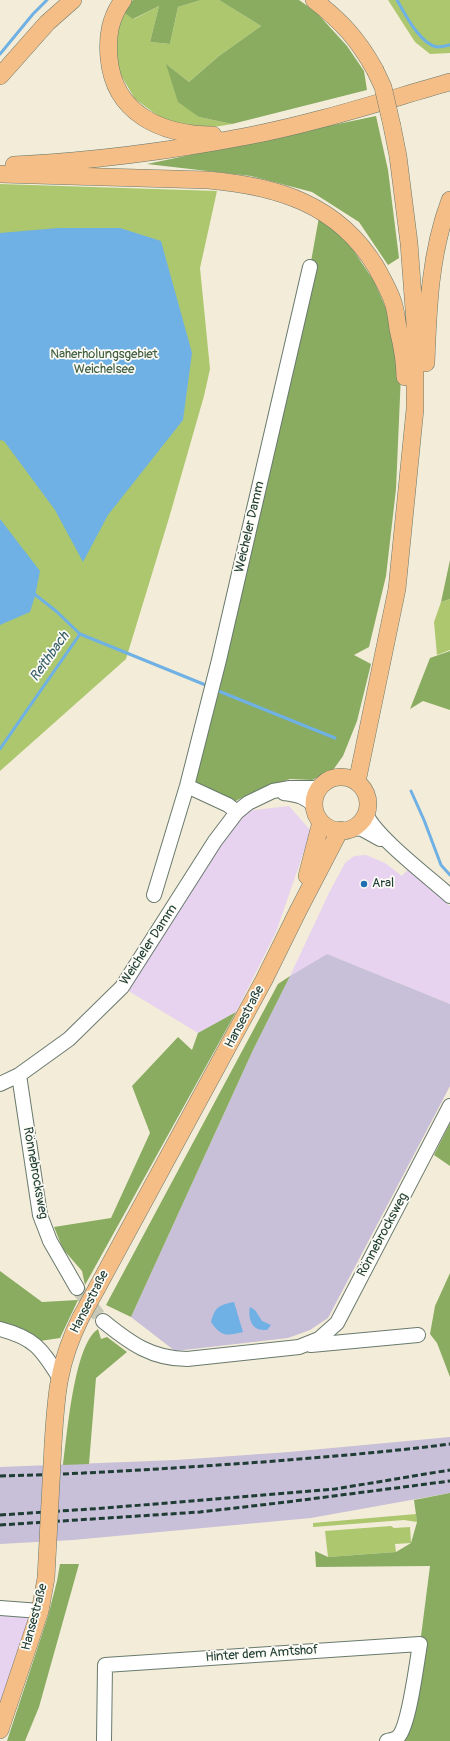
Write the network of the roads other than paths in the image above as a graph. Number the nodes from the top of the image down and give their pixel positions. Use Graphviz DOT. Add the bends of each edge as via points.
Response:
graph roads {
  1 [pos="73,0"];
  2 [pos="123,0"];
  3 [pos="314,0"];
  4 [pos="0,76"];
  5 [pos="450,82"];
  6 [pos="249,136"];
  7 [pos="0,166"];
  8 [pos="0,174"];
  9 [pos="450,200"];
  10 [pos="310,267"];
  11 [pos="406,508"];
  12 [pos="349,780"];
  13 [pos="187,786"];
  14 [pos="320,787"];
  15 [pos="273,791"];
  16 [pos="314,806"];
  17 [pos="237,812"];
  18 [pos="366,814"];
  19 [pos="321,822"];
  20 [pos="347,829"];
  21 [pos="394,847"];
  22 [pos="154,895"];
  23 [pos="450,896"];
  24 [pos="298,911"];
  25 [pos="19,1075"];
  26 [pos="0,1084"];
  27 [pos="450,1106"];
  28 [pos="78,1288"];
  29 [pos="103,1321"];
  30 [pos="0,1329"];
  31 [pos="418,1335"];
  32 [pos="299,1347"];
  33 [pos="59,1377"];
  34 [pos="0,1608"];
  35 [pos="40,1611"];
  36 [pos="0,1730"];
  37 [pos="104,1741"];
  38 [pos="387,1741"];
  1 -- 4 [label="main road" via="47,23"];
  2 -- 6 [label="main road" via="110,26 110,71 118,92 136,112 156,125 180,133"];
  3 -- 11 [label="main road, bridge" via="347,28 375,70 383,87 398,156 415,323 415,409"];
  5 -- 6 [label="main road" via="356,110"];
  6 -- 7 [label="main road" via="135,155"];
  8 -- 11 [label="main road" via="234,183 282,194 325,213 342,225 371,259 393,302 405,364"];
  9 -- 11 [label="main road" via="434,256 429,299 425,394"];
  10 -- 13 [label="street, Weicheler Damm"];
  11 -- 12 [label="main road" via="397,589 389,632"];
  12 -- 14 [label="main road" via="328,780"];
  12 -- 18 [label="main road" via="366,795"];
  13 -- 17 [label="street"];
  13 -- 22 [label="street, Weicheler Damm"];
  14 -- 15 [label="street, Weicheler Damm"];
  14 -- 16 [label="main road" via="315,796"];
  15 -- 16 [label="street" via="300,796 308,799"];
  15 -- 17 [label="street, Weicheler Damm" via="248,803"];
  16 -- 19 [label="main road"];
  17 -- 25 [label="street, Weicheler Damm" via="215,841 122,987 69,1039"];
  18 -- 20 [label="main road" via="360,822"];
  18 -- 21 [label="street" via="369,822"];
  19 -- 20 [label="main road" via="329,828"];
  19 -- 24 [label="main road, Hansestraße"];
  20 -- 21 [label="street" via="362,829"];
  20 -- 24 [label="main road, Hansestraße"];
  21 -- 23 [label="street"];
  24 -- 33 [label="main road, Hansestraße, bridge" via="251,1005 81,1317 69,1343"];
  25 -- 26 [label="street, Weicheler Damm"];
  25 -- 28 [label="street, Rönnebrocksweg" via="40,1215 50,1241"];
  27 -- 32 [label="street, Rönnebrocksweg" via="337,1323 319,1339"];
  29 -- 32 [label="street, Rönnebrocksweg" via="131,1342 158,1356 172,1359"];
  30 -- 33 [label="street" via="33,1342 46,1356"];
  31 -- 32 [label="street, Rönnebrocksweg"];
  33 -- 35 [label="main road, Hansestraße, bridge" via="46,1578"];
  34 -- 35 [label="street"];
  35 -- 36 [label="main road, Hansestraße"];
  37 -- 38 [label="street, Hinter dem Amtshof" via="105,1665 420,1644 412,1694 402,1731 398,1737"];
}
